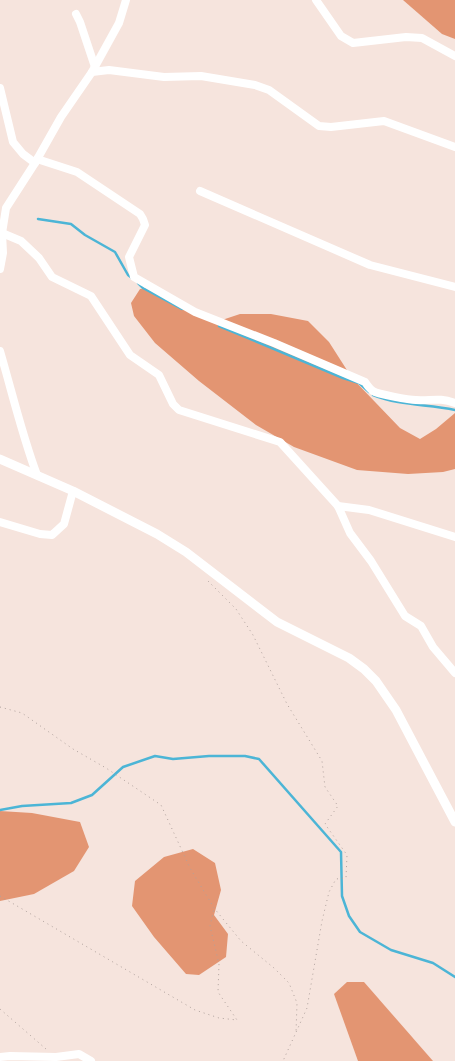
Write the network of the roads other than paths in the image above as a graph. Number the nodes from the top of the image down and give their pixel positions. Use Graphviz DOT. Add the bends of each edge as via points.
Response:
graph roads {
  1 [pos="126,0"];
  2 [pos="316,0"];
  3 [pos="76,14"];
  4 [pos="455,56"];
  5 [pos="94,69"];
  6 [pos="0,88"];
  7 [pos="455,148"];
  8 [pos="36,161"];
  9 [pos="200,191"];
  10 [pos="2,234"];
  11 [pos="0,269"];
  12 [pos="455,288"];
  13 [pos="0,351"];
  14 [pos="455,403"];
  15 [pos="0,459"];
  16 [pos="36,475"];
  17 [pos="73,491"];
  18 [pos="338,506"];
  19 [pos="0,522"];
  20 [pos="455,537"];
  21 [pos="455,673"];
  22 [pos="455,822"];
  23 [pos="0,1057"];
  24 [pos="91,1061"];
  1 -- 5 [label="street"];
  2 -- 4 [label="street" via="341,36 353,43 422,38"];
  3 -- 5 [label="street"];
  5 -- 7 [label="street" via="164,77 202,76 255,85 269,90 320,126 384,121"];
  5 -- 8 [label="street"];
  6 -- 8 [label="street" via="13,142 22,154"];
  8 -- 10 [label="street" via="6,208"];
  8 -- 14 [label="street" via="77,172 140,214 145,225 129,256 134,277 195,312 365,382 372,391 414,400 444,398"];
  9 -- 12 [label="street" via="370,265"];
  10 -- 11 [label="street"];
  10 -- 18 [label="street" via="21,241 39,258 52,277 91,296 130,355 159,375 179,410 280,442"];
  13 -- 16 [label="street"];
  15 -- 16 [label="street"];
  16 -- 17 [label="street"];
  17 -- 19 [label="street" via="64,524 52,535"];
  17 -- 22 [label="street" via="144,526 186,552 276,622 348,658 376,681 396,710"];
  18 -- 20 [label="street" via="369,510"];
  18 -- 21 [label="street" via="350,533 405,616 421,626 433,647"];
  23 -- 24 [label="street" via="79,1054"];
}
